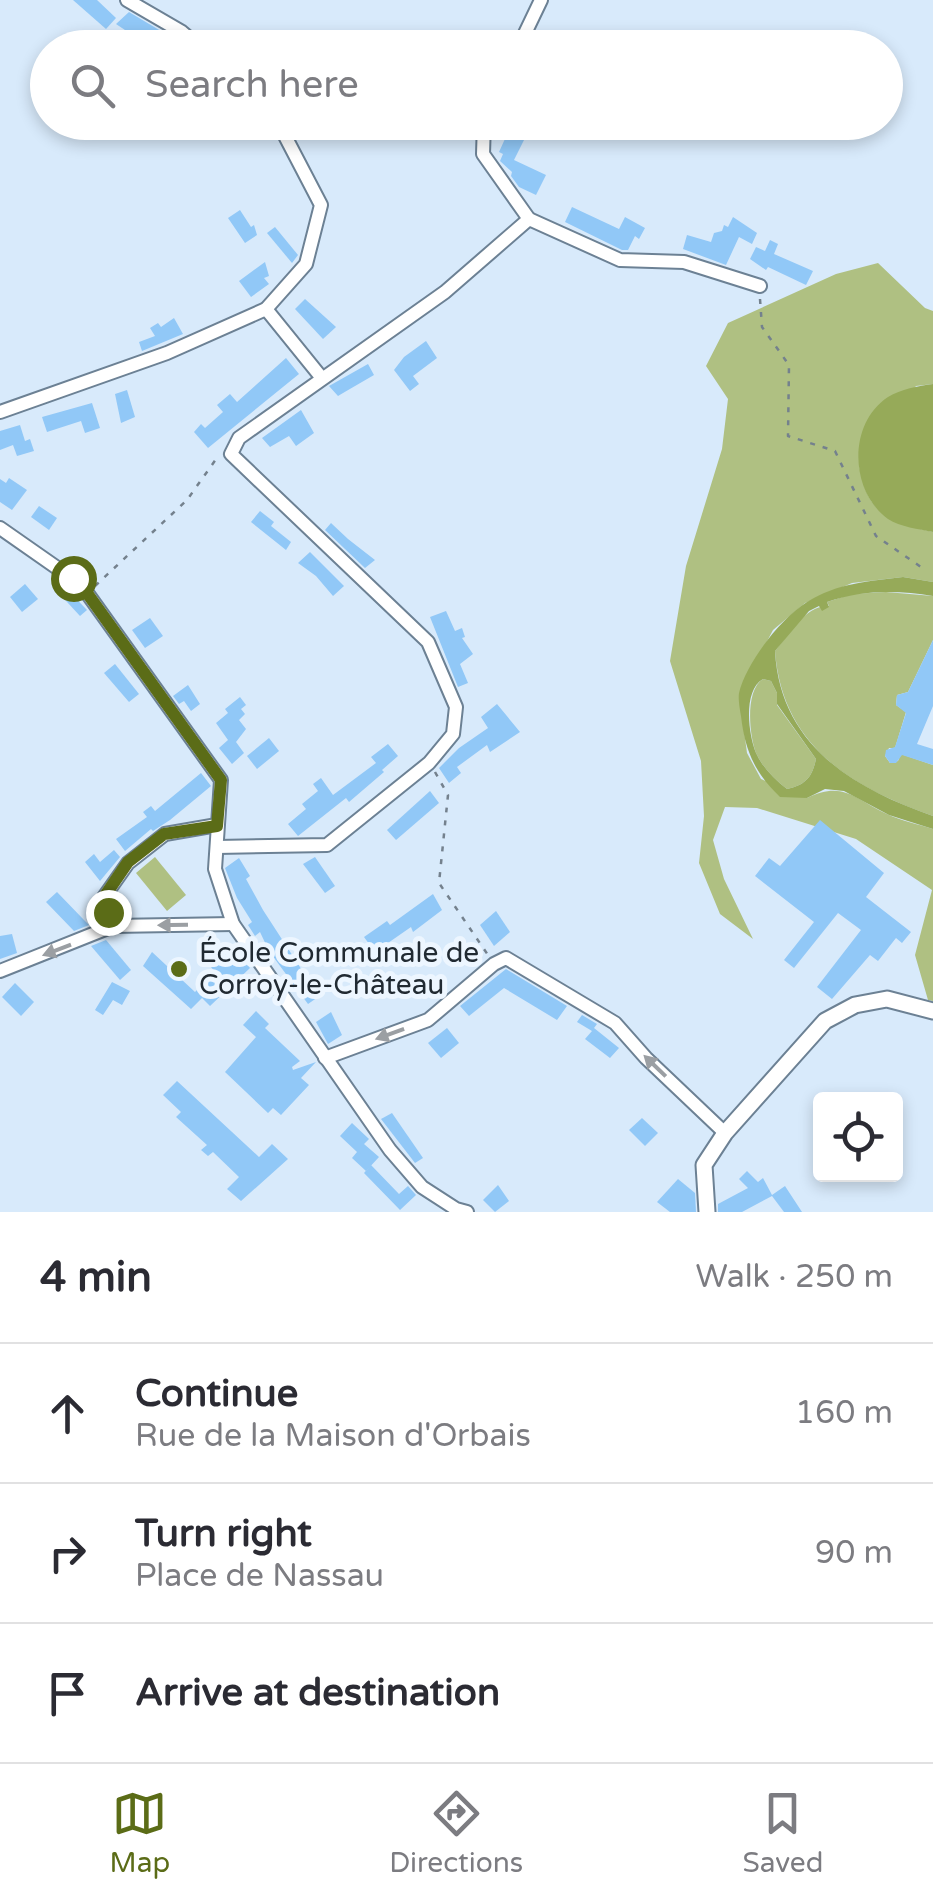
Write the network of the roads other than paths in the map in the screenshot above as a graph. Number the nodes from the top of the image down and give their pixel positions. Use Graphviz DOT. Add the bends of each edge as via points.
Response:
graph roads {
  1 [pos="126,0"];
  2 [pos="542,0"];
  3 [pos="178,30"];
  4 [pos="527,30"];
  5 [pos="287,140"];
  6 [pos="483,140"];
  7 [pos="529,219"];
  8 [pos="760,286"];
  9 [pos="266,309"];
  10 [pos="320,377"];
  11 [pos="0,412"];
  12 [pos="0,528"];
  13 [pos="217,826"];
  14 [pos="217,846"];
  15 [pos="232,924"];
  16 [pos="113,926"];
  17 [pos="0,971"];
  18 [pos="933,1011"];
  19 [pos="325,1058"];
  20 [pos="725,1133"];
  21 [pos="467,1212"];
  22 [pos="707,1212"];
  1 -- 3 [label="street"];
  2 -- 4 [label="street"];
  5 -- 9 [label="street" via="321,204 306,264"];
  6 -- 7 [label="street" via="483,154"];
  7 -- 8 [label="street" via="620,260 684,262"];
  7 -- 10 [label="street" via="445,292"];
  9 -- 10 [label="street"];
  9 -- 11 [label="street" via="167,353"];
  10 -- 14 [label="street" via="239,438 231,454 428,642 456,707 453,734 429,763 328,844"];
  12 -- 13 [label="street" via="87,593 221,780"];
  13 -- 14 [label="street"];
  13 -- 16 [label="street" via="164,834 128,862 104,897"];
  14 -- 15 [label="street" via="215,870"];
  15 -- 16 [label="street, one-way"];
  15 -- 19 [label="street"];
  16 -- 17 [label="street, one-way"];
  18 -- 20 [label="street" via="888,999 855,1005 826,1021"];
  20 -- 19 [label="street, one-way" via="615,1023 506,958 428,1020"];
  19 -- 21 [label="street" via="422,1187"];
  20 -- 22 [label="street" via="704,1165"];
}
